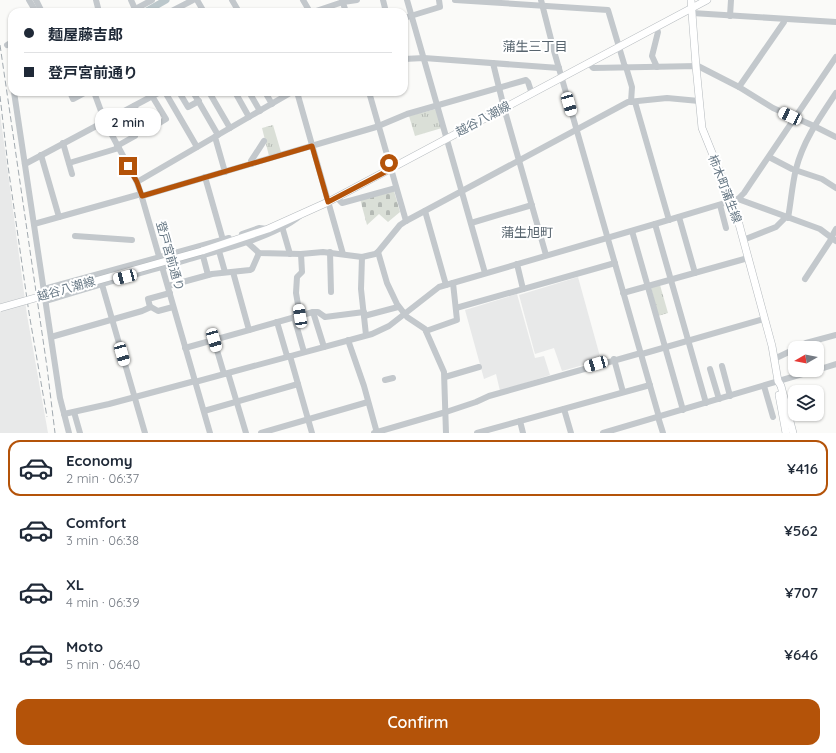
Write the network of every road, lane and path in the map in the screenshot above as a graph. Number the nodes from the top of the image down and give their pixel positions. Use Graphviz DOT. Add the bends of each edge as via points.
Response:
graph roads {
  1 [pos="152,0"];
  2 [pos="193,0"];
  3 [pos="355,0"];
  4 [pos="407,0"];
  5 [pos="439,0"];
  6 [pos="456,0"];
  7 [pos="691,0"];
  8 [pos="707,0"];
  9 [pos="731,0"];
  10 [pos="342,1"];
  11 [pos="541,3"];
  12 [pos="138,8"];
  13 [pos="178,8"];
  14 [pos="324,8"];
  15 [pos="692,11"];
  16 [pos="412,16"];
  17 [pos="730,16"];
  18 [pos="408,17"];
  19 [pos="784,19"];
  20 [pos="836,22"];
  21 [pos="656,27"];
  22 [pos="619,47"];
  23 [pos="836,57"];
  24 [pos="424,58"];
  25 [pos="408,59"];
  26 [pos="493,63"];
  27 [pos="589,63"];
  28 [pos="696,66"];
  29 [pos="625,67"];
  30 [pos="657,67"];
  31 [pos="559,68"];
  32 [pos="562,78"];
  33 [pos="739,87"];
  34 [pos="499,88"];
  35 [pos="836,93"];
  36 [pos="532,94"];
  37 [pos="14,96"];
  38 [pos="95,96"];
  39 [pos="149,96"];
  40 [pos="153,96"];
  41 [pos="168,96"];
  42 [pos="181,96"];
  43 [pos="195,96"];
  44 [pos="211,96"];
  45 [pos="237,96"];
  46 [pos="251,96"];
  47 [pos="267,96"];
  48 [pos="284,96"];
  49 [pos="298,96"];
  50 [pos="370,96"];
  51 [pos="699,101"];
  52 [pos="199,102"];
  53 [pos="633,102"];
  54 [pos="272,104"];
  55 [pos="437,105"];
  56 [pos="134,106"];
  57 [pos="504,108"];
  58 [pos="260,111"];
  59 [pos="122,112"];
  60 [pos="249,117"];
  61 [pos="795,118"];
  62 [pos="104,122"];
  63 [pos="379,126"];
  64 [pos="814,126"];
  65 [pos="230,128"];
  66 [pos="577,130"];
  67 [pos="216,136"];
  68 [pos="836,137"];
  69 [pos="447,139"];
  70 [pos="264,141"];
  71 [pos="63,143"];
  72 [pos="312,146"];
  73 [pos="118,147"];
  74 [pos="197,147"];
  75 [pos="41,155"];
  76 [pos="769,157"];
  77 [pos="519,161"];
  78 [pos="69,163"];
  79 [pos="25,164"];
  80 [pos="252,164"];
  81 [pos="391,169"];
  82 [pos="796,170"];
  83 [pos="225,172"];
  84 [pos="72,174"];
  85 [pos="205,178"];
  86 [pos="137,182"];
  87 [pos="396,188"];
  88 [pos="836,188"];
  89 [pos="463,192"];
  90 [pos="142,195"];
  91 [pos="338,197"];
  92 [pos="735,200"];
  93 [pos="328,202"];
  94 [pos="532,205"];
  95 [pos="720,205"];
  96 [pos="425,211"];
  97 [pos="59,217"];
  98 [pos="679,217"];
  99 [pos="787,217"];
  100 [pos="669,220"];
  101 [pos="406,221"];
  102 [pos="471,223"];
  103 [pos="34,224"];
  104 [pos="655,224"];
  105 [pos="282,225"];
  106 [pos="726,228"];
  107 [pos="268,229"];
  108 [pos="836,229"];
  109 [pos="632,231"];
  110 [pos="75,236"];
  111 [pos="608,238"];
  112 [pos="833,239"];
  113 [pos="132,240"];
  114 [pos="223,240"];
  115 [pos="743,240"];
  116 [pos="247,242"];
  117 [pos="219,251"];
  118 [pos="259,252"];
  119 [pos="330,252"];
  120 [pos="378,252"];
  121 [pos="202,253"];
  122 [pos="290,254"];
  123 [pos="301,254"];
  124 [pos="343,254"];
  125 [pos="546,255"];
  126 [pos="159,257"];
  127 [pos="362,257"];
  128 [pos="748,258"];
  129 [pos="615,263"];
  130 [pos="517,264"];
  131 [pos="162,267"];
  132 [pos="225,272"];
  133 [pos="232,272"];
  134 [pos="485,273"];
  135 [pos="695,273"];
  136 [pos="99,274"];
  137 [pos="208,275"];
  138 [pos="805,279"];
  139 [pos="671,280"];
  140 [pos="453,283"];
  141 [pos="102,284"];
  142 [pos="446,285"];
  143 [pos="648,286"];
  144 [pos="44,289"];
  145 [pos="523,289"];
  146 [pos="169,290"];
  147 [pos="331,292"];
  148 [pos="623,293"];
  149 [pos="46,301"];
  150 [pos="150,307"];
  151 [pos="173,307"];
  152 [pos="0,308"];
  153 [pos="398,308"];
  154 [pos="456,308"];
  155 [pos="313,312"];
  156 [pos="364,314"];
  157 [pos="404,314"];
  158 [pos="297,317"];
  159 [pos="112,319"];
  160 [pos="764,319"];
  161 [pos="277,322"];
  162 [pos="249,330"];
  163 [pos="426,331"];
  164 [pos="366,335"];
  165 [pos="836,335"];
  166 [pos="51,337"];
  167 [pos="214,340"];
  168 [pos="348,340"];
  169 [pos="688,340"];
  170 [pos="814,341"];
  171 [pos="324,347"];
  172 [pos="185,348"];
  173 [pos="666,348"];
  174 [pos="304,352"];
  175 [pos="788,352"];
  176 [pos="641,353"];
  177 [pos="288,356"];
  178 [pos="614,359"];
  179 [pos="774,359"];
  180 [pos="836,364"];
  181 [pos="722,366"];
  182 [pos="478,367"];
  183 [pos="824,368"];
  184 [pos="710,370"];
  185 [pos="226,374"];
  186 [pos="445,377"];
  187 [pos="788,377"];
  188 [pos="393,378"];
  189 [pos="777,379"];
  190 [pos="386,380"];
  191 [pos="195,381"];
  192 [pos="298,384"];
  193 [pos="650,385"];
  194 [pos="764,386"];
  195 [pos="623,392"];
  196 [pos="730,396"];
  197 [pos="135,398"];
  198 [pos="719,399"];
  199 [pos="237,402"];
  200 [pos="368,402"];
  201 [pos="706,403"];
  202 [pos="564,409"];
  203 [pos="683,410"];
  204 [pos="204,411"];
  205 [pos="74,412"];
  206 [pos="446,412"];
  207 [pos="64,414"];
  208 [pos="659,417"];
  209 [pos="773,417"];
  210 [pos="308,419"];
  211 [pos="520,421"];
  212 [pos="69,433"];
  213 [pos="80,433"];
  214 [pos="145,433"];
  215 [pos="210,433"];
  216 [pos="246,433"];
  217 [pos="261,433"];
  218 [pos="312,433"];
  219 [pos="376,433"];
  220 [pos="446,433"];
  221 [pos="477,433"];
  222 [pos="523,433"];
  223 [pos="571,433"];
  224 [pos="603,433"];
  225 [pos="663,433"];
  226 [pos="786,433"];
  227 [pos="793,433"];
  1 -- 12 [label="street"];
  2 -- 13 [label="street"];
  3 -- 10 [label="street"];
  4 -- 16 [label="street"];
  5 -- 16 [label="street" via="440,7"];
  6 -- 11 [label="street"];
  7 -- 15 [label="main road, 柿木町蒲生線"];
  8 -- 15 [label="main road, 越谷八潮線"];
  9 -- 17 [label="street"];
  10 -- 14 [label="street"];
  11 -- 22 [label="street" via="608,10"];
  11 -- 31 [label="street"];
  15 -- 17 [label="street"];
  15 -- 21 [label="main road, 越谷八潮線"];
  15 -- 28 [label="main road, 柿木町蒲生線"];
  16 -- 18 [label="street"];
  16 -- 24 [label="street"];
  17 -- 19 [label="street"];
  19 -- 20 [label="street"];
  19 -- 33 [label="street"];
  21 -- 22 [label="main road, 越谷八潮線"];
  21 -- 30 [label="street" via="658,32 652,56"];
  22 -- 27 [label="main road, 越谷八潮線"];
  22 -- 29 [label="street"];
  23 -- 61 [label="street"];
  24 -- 25 [label="street"];
  24 -- 26 [label="street"];
  24 -- 55 [label="street"];
  26 -- 31 [label="street"];
  26 -- 34 [label="street"];
  27 -- 29 [label="street" via="593,68"];
  27 -- 32 [label="main road, 越谷八潮線"];
  28 -- 30 [label="street"];
  28 -- 33 [label="street"];
  28 -- 51 [label="main road, 柿木町蒲生線"];
  29 -- 30 [label="street"];
  29 -- 53 [label="street" via="632,87"];
  31 -- 32 [label="street"];
  32 -- 36 [label="main road, 越谷八潮線"];
  32 -- 66 [label="street"];
  33 -- 61 [label="street"];
  34 -- 36 [label="street" via="526,80"];
  34 -- 55 [label="street"];
  34 -- 57 [label="street"];
  35 -- 64 [label="street"];
  36 -- 57 [label="main road, 越谷八潮線"];
  37 -- 79 [label="street"];
  38 -- 62 [label="street, 登戸宮前通り"];
  39 -- 56 [label="street"];
  40 -- 56 [label="street" via="166,119 148,130"];
  41 -- 74 [label="street"];
  42 -- 52 [label="street" via="188,107"];
  43 -- 52 [label="street"];
  44 -- 65 [label="street"];
  45 -- 60 [label="street"];
  46 -- 58 [label="street"];
  47 -- 54 [label="street"];
  48 -- 54 [label="street"];
  49 -- 72 [label="street"];
  50 -- 63 [label="street"];
  51 -- 53 [label="street" via="667,98"];
  51 -- 92 [label="main road, 柿木町蒲生線" via="702,128"];
  52 -- 67 [label="street"];
  53 -- 66 [label="street" via="628,102"];
  53 -- 100 [label="street"];
  54 -- 58 [label="street"];
  55 -- 63 [label="street"];
  55 -- 69 [label="street"];
  56 -- 59 [label="street"];
  57 -- 69 [label="main road, 越谷八潮線"];
  57 -- 77 [label="street"];
  58 -- 60 [label="street"];
  59 -- 62 [label="street"];
  59 -- 73 [label="street" via="135,136"];
  60 -- 65 [label="street"];
  61 -- 64 [label="street"];
  61 -- 76 [label="street"];
  62 -- 71 [label="street"];
  62 -- 73 [label="street, 登戸宮前通り"];
  63 -- 72 [label="street"];
  63 -- 81 [label="street"];
  64 -- 68 [label="street"];
  64 -- 82 [label="street"];
  65 -- 67 [label="street"];
  66 -- 77 [label="street"];
  66 -- 111 [label="street"];
  67 -- 74 [label="street"];
  67 -- 83 [label="street"];
  69 -- 81 [label="main road, 越谷八潮線"];
  69 -- 89 [label="street"];
  70 -- 80 [label="street" via="250,161"];
  71 -- 75 [label="street"];
  71 -- 78 [label="street"];
  72 -- 80 [label="street"];
  72 -- 93 [label="street"];
  73 -- 78 [label="street"];
  73 -- 86 [label="street, 登戸宮前通り"];
  74 -- 86 [label="street"];
  75 -- 79 [label="street"];
  75 -- 97 [label="street"];
  76 -- 82 [label="street"];
  76 -- 92 [label="street" via="744,193"];
  77 -- 89 [label="street"];
  77 -- 94 [label="street"];
  78 -- 84 [label="street"];
  79 -- 103 [label="street"];
  80 -- 83 [label="street"];
  81 -- 87 [label="street"];
  81 -- 91 [label="main road, 越谷八潮線"];
  82 -- 88 [label="street" via="822,179"];
  82 -- 99 [label="street"];
  83 -- 85 [label="street"];
  85 -- 90 [label="street"];
  85 -- 114 [label="street"];
  86 -- 90 [label="street, 登戸宮前通り"];
  87 -- 91 [label="street" via="342,203"];
  87 -- 101 [label="street"];
  89 -- 96 [label="street"];
  89 -- 102 [label="street"];
  90 -- 97 [label="street"];
  90 -- 126 [label="street, 登戸宮前通り"];
  91 -- 93 [label="main road, 越谷八潮線"];
  92 -- 95 [label="street"];
  92 -- 99 [label="street"];
  92 -- 115 [label="main road, 柿木町蒲生線"];
  93 -- 105 [label="main road, 越谷八潮線"];
  93 -- 124 [label="street"];
  94 -- 102 [label="street"];
  94 -- 125 [label="street"];
  95 -- 98 [label="street"];
  95 -- 106 [label="street"];
  96 -- 101 [label="street"];
  96 -- 142 [label="street"];
  97 -- 103 [label="street"];
  98 -- 100 [label="street"];
  98 -- 135 [label="street"];
  99 -- 112 [label="street" via="820,229"];
  99 -- 115 [label="street" via="776,227"];
  100 -- 104 [label="street"];
  101 -- 120 [label="street"];
  102 -- 134 [label="street"];
  103 -- 144 [label="street"];
  104 -- 109 [label="street"];
  104 -- 139 [label="street"];
  105 -- 107 [label="main road, 越谷八潮線"];
  105 -- 116 [label="street"];
  105 -- 122 [label="street"];
  107 -- 114 [label="street" via="259,228"];
  107 -- 121 [label="main road, 越谷八潮線"];
  108 -- 112 [label="street"];
  109 -- 111 [label="street"];
  109 -- 143 [label="street"];
  110 -- 113 [label="street" via="103,235"];
  111 -- 125 [label="street"];
  111 -- 129 [label="street"];
  112 -- 138 [label="street"];
  114 -- 126 [label="street"];
  115 -- 128 [label="main road, 柿木町蒲生線"];
  116 -- 117 [label="street"];
  116 -- 118 [label="street"];
  117 -- 121 [label="street"];
  117 -- 132 [label="street"];
  118 -- 122 [label="street"];
  118 -- 133 [label="street" via="252,269"];
  119 -- 123 [label="street"];
  119 -- 124 [label="street"];
  119 -- 147 [label="street"];
  120 -- 127 [label="street"];
  120 -- 153 [label="street"];
  121 -- 131 [label="street"];
  121 -- 137 [label="street"];
  121 -- 152 [label="main road, 越谷八潮線, bridge"];
  122 -- 123 [label="street"];
  123 -- 158 [label="street" via="302,272 297,277"];
  124 -- 127 [label="street"];
  125 -- 130 [label="street"];
  126 -- 131 [label="street, 登戸宮前通り"];
  126 -- 136 [label="street"];
  127 -- 156 [label="street" via="360,289"];
  128 -- 135 [label="street"];
  128 -- 160 [label="main road, 柿木町蒲生線"];
  129 -- 145 [label="street"];
  129 -- 148 [label="street"];
  130 -- 134 [label="street"];
  130 -- 145 [label="street"];
  131 -- 141 [label="street"];
  131 -- 146 [label="street, 登戸宮前通り"];
  132 -- 133 [label="street"];
  132 -- 137 [label="street"];
  133 -- 162 [label="street"];
  134 -- 140 [label="street"];
  135 -- 139 [label="street"];
  136 -- 141 [label="street"];
  136 -- 144 [label="street"];
  137 -- 146 [label="street"];
  139 -- 143 [label="street"];
  139 -- 169 [label="street"];
  140 -- 142 [label="street"];
  140 -- 154 [label="street"];
  141 -- 149 [label="street"];
  141 -- 159 [label="street"];
  142 -- 157 [label="street" via="439,287"];
  143 -- 148 [label="street"];
  143 -- 173 [label="street"];
  144 -- 149 [label="street"];
  145 -- 154 [label="street"];
  146 -- 150 [label="street" via="148,299"];
  146 -- 151 [label="street, 登戸宮前通り"];
  148 -- 176 [label="street"];
  149 -- 166 [label="street"];
  150 -- 151 [label="street" via="158,311"];
  150 -- 159 [label="street"];
  151 -- 172 [label="street, 登戸宮前通り"];
  153 -- 156 [label="street"];
  153 -- 157 [label="street"];
  154 -- 163 [label="street" via="457,320"];
  155 -- 156 [label="street" via="325,317"];
  155 -- 158 [label="street"];
  155 -- 171 [label="street"];
  156 -- 164 [label="street"];
  157 -- 163 [label="street"];
  157 -- 164 [label="street" via="389,326"];
  158 -- 161 [label="street"];
  158 -- 174 [label="street"];
  159 -- 166 [label="street"];
  159 -- 197 [label="street"];
  160 -- 169 [label="street"];
  160 -- 179 [label="main road, 柿木町蒲生線"];
  161 -- 162 [label="street"];
  161 -- 177 [label="street"];
  162 -- 167 [label="street"];
  163 -- 186 [label="street"];
  164 -- 168 [label="street"];
  165 -- 170 [label="street"];
  166 -- 207 [label="street"];
  167 -- 172 [label="street"];
  167 -- 185 [label="street"];
  168 -- 171 [label="street"];
  168 -- 200 [label="street"];
  169 -- 173 [label="street"];
  169 -- 201 [label="street"];
  171 -- 174 [label="street"];
  172 -- 191 [label="street, 登戸宮前通り"];
  173 -- 176 [label="street"];
  173 -- 203 [label="street"];
  174 -- 177 [label="street"];
  175 -- 179 [label="street"];
  176 -- 178 [label="street"];
  176 -- 193 [label="street"];
  177 -- 185 [label="street"];
  177 -- 192 [label="street"];
  178 -- 195 [label="street"];
  178 -- 206 [label="street" via="489,396"];
  179 -- 189 [label="main road, 柿木町蒲生線"];
  180 -- 183 [label="street"];
  181 -- 196 [label="street"];
  182 -- 186 [label="street"];
  184 -- 198 [label="street"];
  185 -- 191 [label="street"];
  185 -- 199 [label="street"];
  186 -- 206 [label="street"];
  187 -- 189 [label="street"];
  188 -- 190 [label="street"];
  189 -- 194 [label="street"];
  189 -- 226 [label="main road, 柿木町蒲生線"];
  189 -- 227 [label="main road"];
  191 -- 197 [label="street"];
  191 -- 204 [label="street, 登戸宮前通り"];
  192 -- 199 [label="street"];
  192 -- 210 [label="street"];
  193 -- 195 [label="street"];
  193 -- 208 [label="street"];
  194 -- 196 [label="street"];
  194 -- 209 [label="street"];
  195 -- 202 [label="street"];
  196 -- 198 [label="street"];
  197 -- 205 [label="street"];
  197 -- 214 [label="street"];
  198 -- 201 [label="street"];
  199 -- 204 [label="street"];
  199 -- 216 [label="street"];
  200 -- 210 [label="street"];
  200 -- 219 [label="street"];
  201 -- 203 [label="street"];
  202 -- 211 [label="street"];
  202 -- 223 [label="street"];
  203 -- 208 [label="street"];
  204 -- 215 [label="street, 登戸宮前通り"];
  205 -- 207 [label="street"];
  205 -- 213 [label="street"];
  206 -- 219 [label="street"];
  206 -- 220 [label="street"];
  207 -- 212 [label="street"];
  208 -- 224 [label="street"];
  208 -- 225 [label="street"];
  210 -- 217 [label="street"];
  210 -- 218 [label="street"];
  211 -- 221 [label="street"];
  211 -- 222 [label="street"];
}
